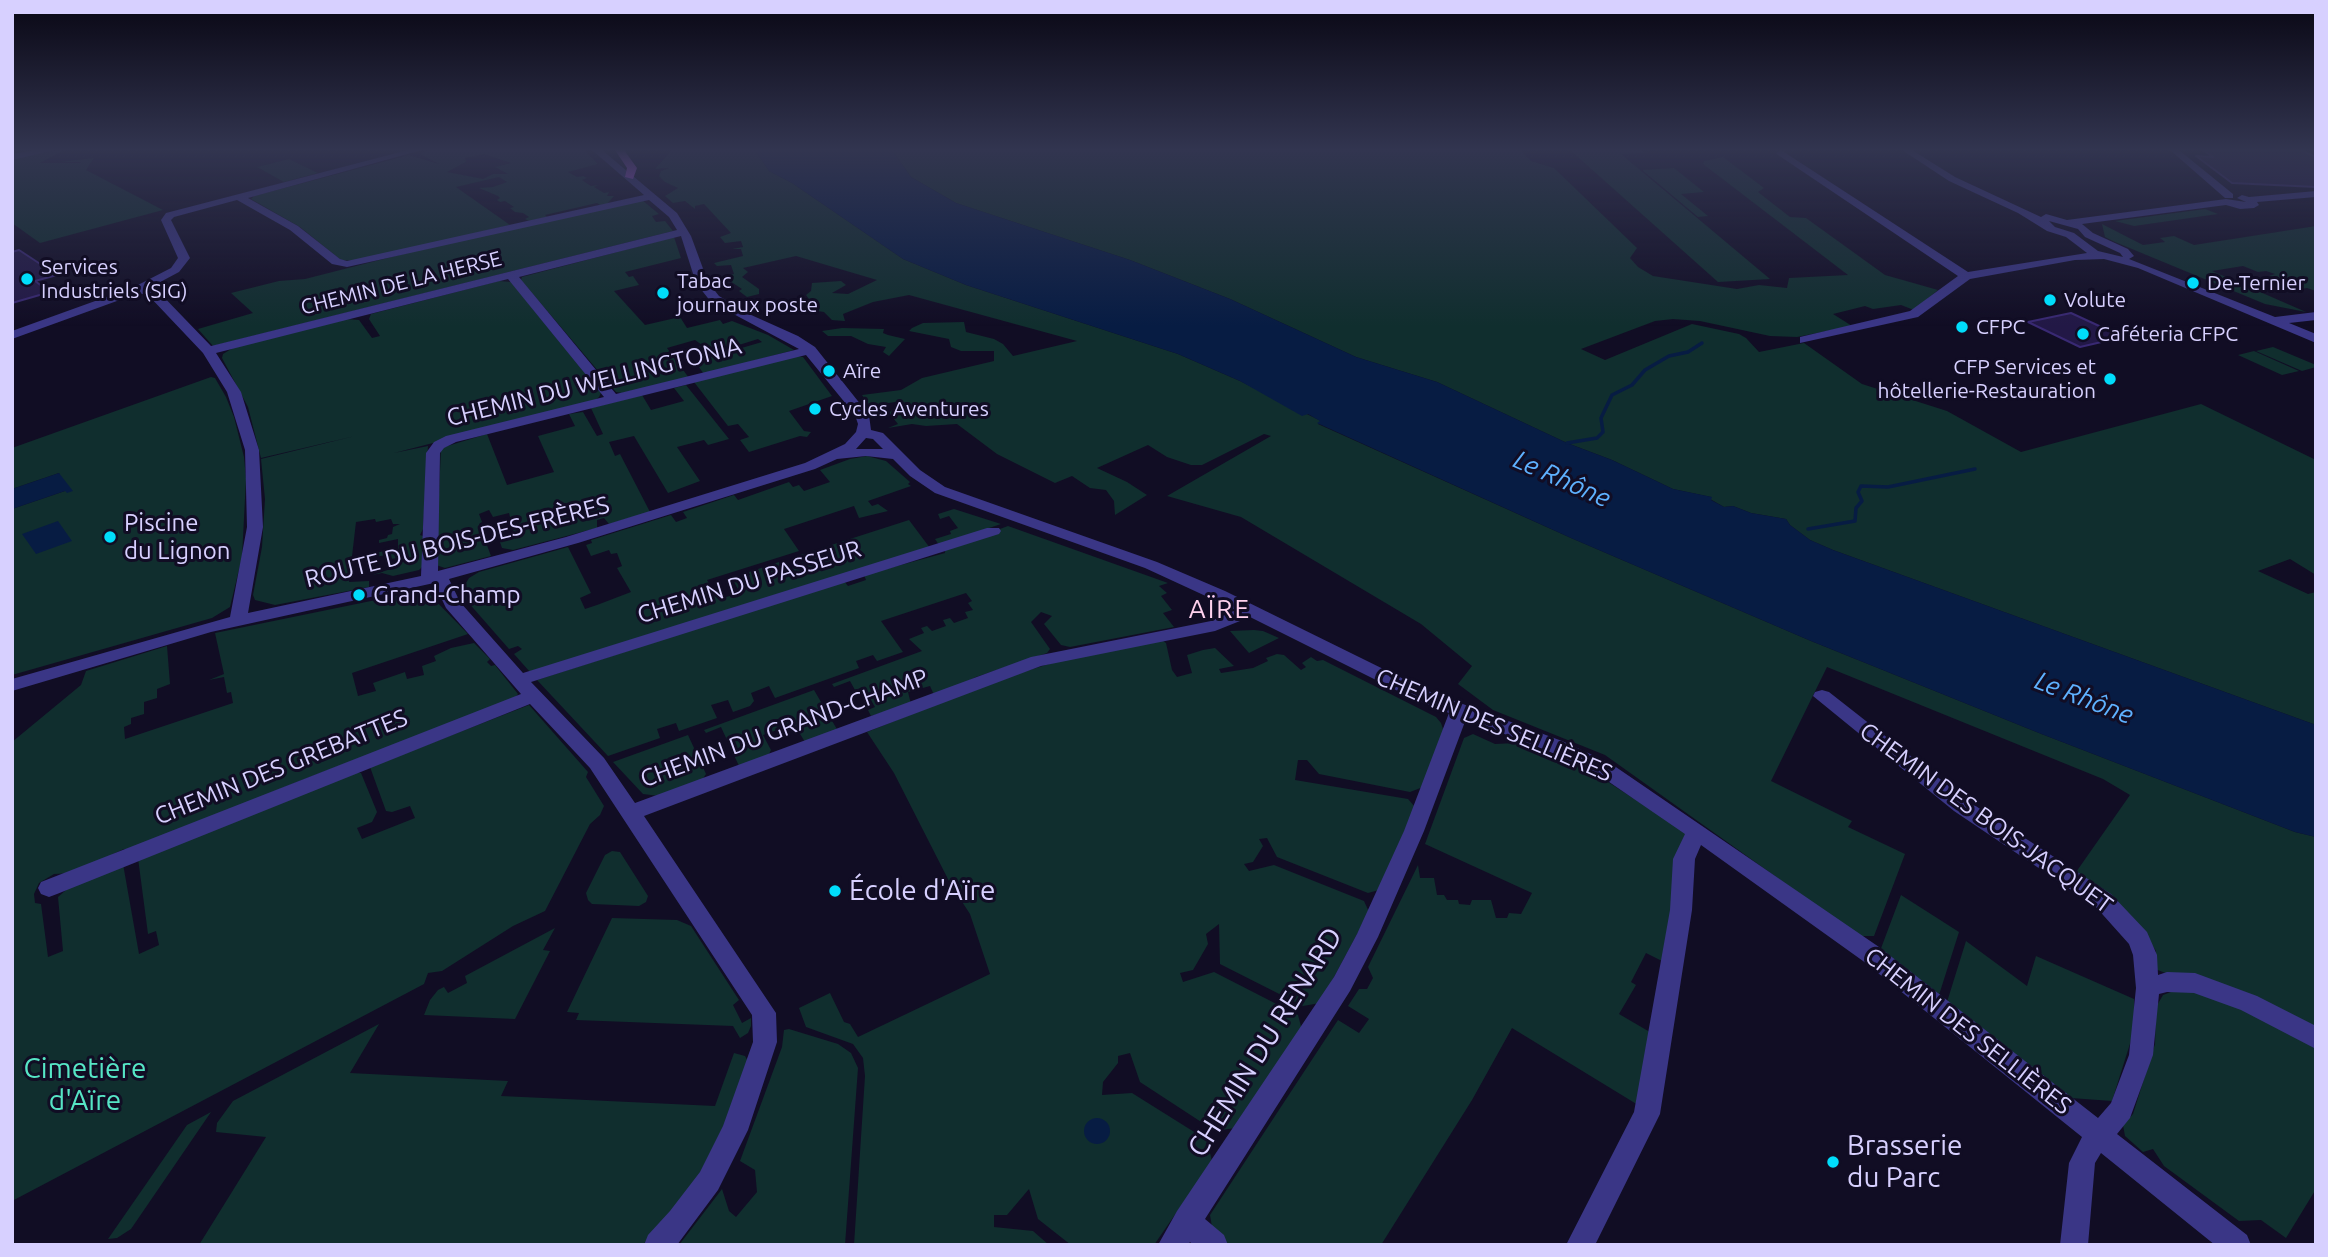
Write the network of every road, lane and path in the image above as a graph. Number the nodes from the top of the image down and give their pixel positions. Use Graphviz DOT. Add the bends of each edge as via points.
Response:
graph roads {
  1 [pos="197,209"];
  2 [pos="260,209"];
  3 [pos="596,209"];
  4 [pos="666,209"];
  5 [pos="1865,209"];
  6 [pos="2017,209"];
  7 [pos="2160,209"];
  8 [pos="2095,220"];
  9 [pos="2057,222"];
  10 [pos="2082,226"];
  11 [pos="684,232"];
  12 [pos="2090,250"];
  13 [pos="2103,256"];
  14 [pos="2075,257"];
  15 [pos="2123,257"];
  16 [pos="511,275"];
  17 [pos="1966,276"];
  18 [pos="138,289"];
  19 [pos="2316,316"];
  20 [pos="2272,321"];
  21 [pos="2289,321"];
  22 [pos="2316,332"];
  23 [pos="12,335"];
  24 [pos="2316,339"];
  25 [pos="1804,340"];
  26 [pos="810,350"];
  27 [pos="208,351"];
  28 [pos="614,400"];
  29 [pos="863,433"];
  30 [pos="896,454"];
  31 [pos="833,456"];
  32 [pos="993,531"];
  33 [pos="434,578"];
  34 [pos="1249,611"];
  35 [pos="238,620"];
  36 [pos="519,680"];
  37 [pos="12,685"];
  38 [pos="533,696"];
  39 [pos="1822,696"];
  40 [pos="1460,710"];
  41 [pos="631,813"];
  42 [pos="1697,831"];
  43 [pos="49,888"];
  44 [pos="2148,988"];
  45 [pos="2316,1038"];
  46 [pos="2099,1136"];
  47 [pos="1188,1221"];
  48 [pos="658,1245"];
  49 [pos="1172,1245"];
  50 [pos="1214,1245"];
  51 [pos="1580,1245"];
  52 [pos="2074,1245"];
  53 [pos="2237,1245"];
  1 -- 18 [label="street" via="167,217 184,260 170,274"];
  2 -- 3 [label="street" via="294,228 336,262 358,262"];
  4 -- 11 [label="street"];
  5 -- 17 [label="street"];
  6 -- 9 [label="street"];
  7 -- 8 [label="street"];
  8 -- 9 [label="street"];
  8 -- 10 [label="street"];
  9 -- 10 [label="street"];
  9 -- 12 [label="street" via="2051,229"];
  10 -- 15 [label="street" via="2089,235 2124,251"];
  11 -- 16 [label="street, CHEMIN DE LA HERSE"];
  11 -- 26 [label="street" via="702,283 715,299"];
  12 -- 13 [label="street"];
  12 -- 14 [label="street"];
  13 -- 14 [label="street"];
  13 -- 15 [label="street"];
  14 -- 17 [label="street"];
  15 -- 20 [label="street"];
  15 -- 21 [label="street"];
  16 -- 27 [label="street, CHEMIN DE LA HERSE"];
  16 -- 28 [label="street"];
  17 -- 25 [label="street" via="1914,314"];
  18 -- 23 [label="street"];
  18 -- 27 [label="street" via="153,293"];
  19 -- 21 [label="street"];
  20 -- 21 [label="street"];
  20 -- 24 [label="street"];
  21 -- 22 [label="street"];
  26 -- 28 [label="street, CHEMIN DU WELLINGTONIA"];
  26 -- 29 [label="street" via="862,415"];
  27 -- 35 [label="street" via="233,392 253,461 255,527"];
  28 -- 33 [label="street, CHEMIN DU WELLINGTONIA" via="451,439 435,449"];
  29 -- 30 [label="street, CHEMIN DES SELLIÈRES" via="878,436"];
  29 -- 31 [label="street, ROUTE DU BOIS-DES-FRÈRES"];
  30 -- 31 [label="street"];
  30 -- 34 [label="street, CHEMIN DES SELLIÈRES" via="922,479 951,495 1151,565"];
  31 -- 33 [label="street, ROUTE DU BOIS-DES-FRÈRES" via="701,501"];
  32 -- 36 [label="street, CHEMIN DU PASSEUR"];
  33 -- 35 [label="street, ROUTE DU BOIS-DES-FRÈRES"];
  33 -- 36 [label="street, CHEMIN DU GRAND-CHAMP"];
  34 -- 40 [label="street, CHEMIN DES SELLIÈRES"];
  34 -- 41 [label="street, CHEMIN DU GRAND-CHAMP" via="1215,626 1037,661"];
  35 -- 37 [label="street, ROUTE DU BOIS-DES-FRÈRES"];
  36 -- 38 [label="street, CHEMIN DU GRAND-CHAMP"];
  38 -- 41 [label="street, CHEMIN DU GRAND-CHAMP" via="597,762"];
  38 -- 43 [label="street, CHEMIN DES GREBATTES"];
  39 -- 44 [label="street, CHEMIN DES BOIS-JACQUET" via="1961,806 2103,900 2139,939"];
  40 -- 42 [label="street, CHEMIN DES SELLIÈRES" via="1583,758"];
  40 -- 47 [label="street, CHEMIN DU RENARD" via="1414,831 1361,949"];
  41 -- 48 [label="street" via="764,1013 765,1042 735,1130 709,1181"];
  42 -- 46 [label="street, CHEMIN DES SELLIÈRES" via="1871,954"];
  42 -- 51 [label="street" via="1684,859 1681,910 1647,1114"];
  44 -- 45 [label="street" via="2167,982 2194,983 2249,1003"];
  44 -- 46 [label="street, CHEMIN DES BOIS-JACQUET" via="2141,1055 2121,1110"];
  46 -- 52 [label="street, CHEMIN DES BOIS-JACQUET" via="2082,1163"];
  46 -- 53 [label="street, CHEMIN DES SELLIÈRES"];
  47 -- 49 [label="street, CHEMIN DU RENARD"];
  47 -- 50 [label="street"];
}
